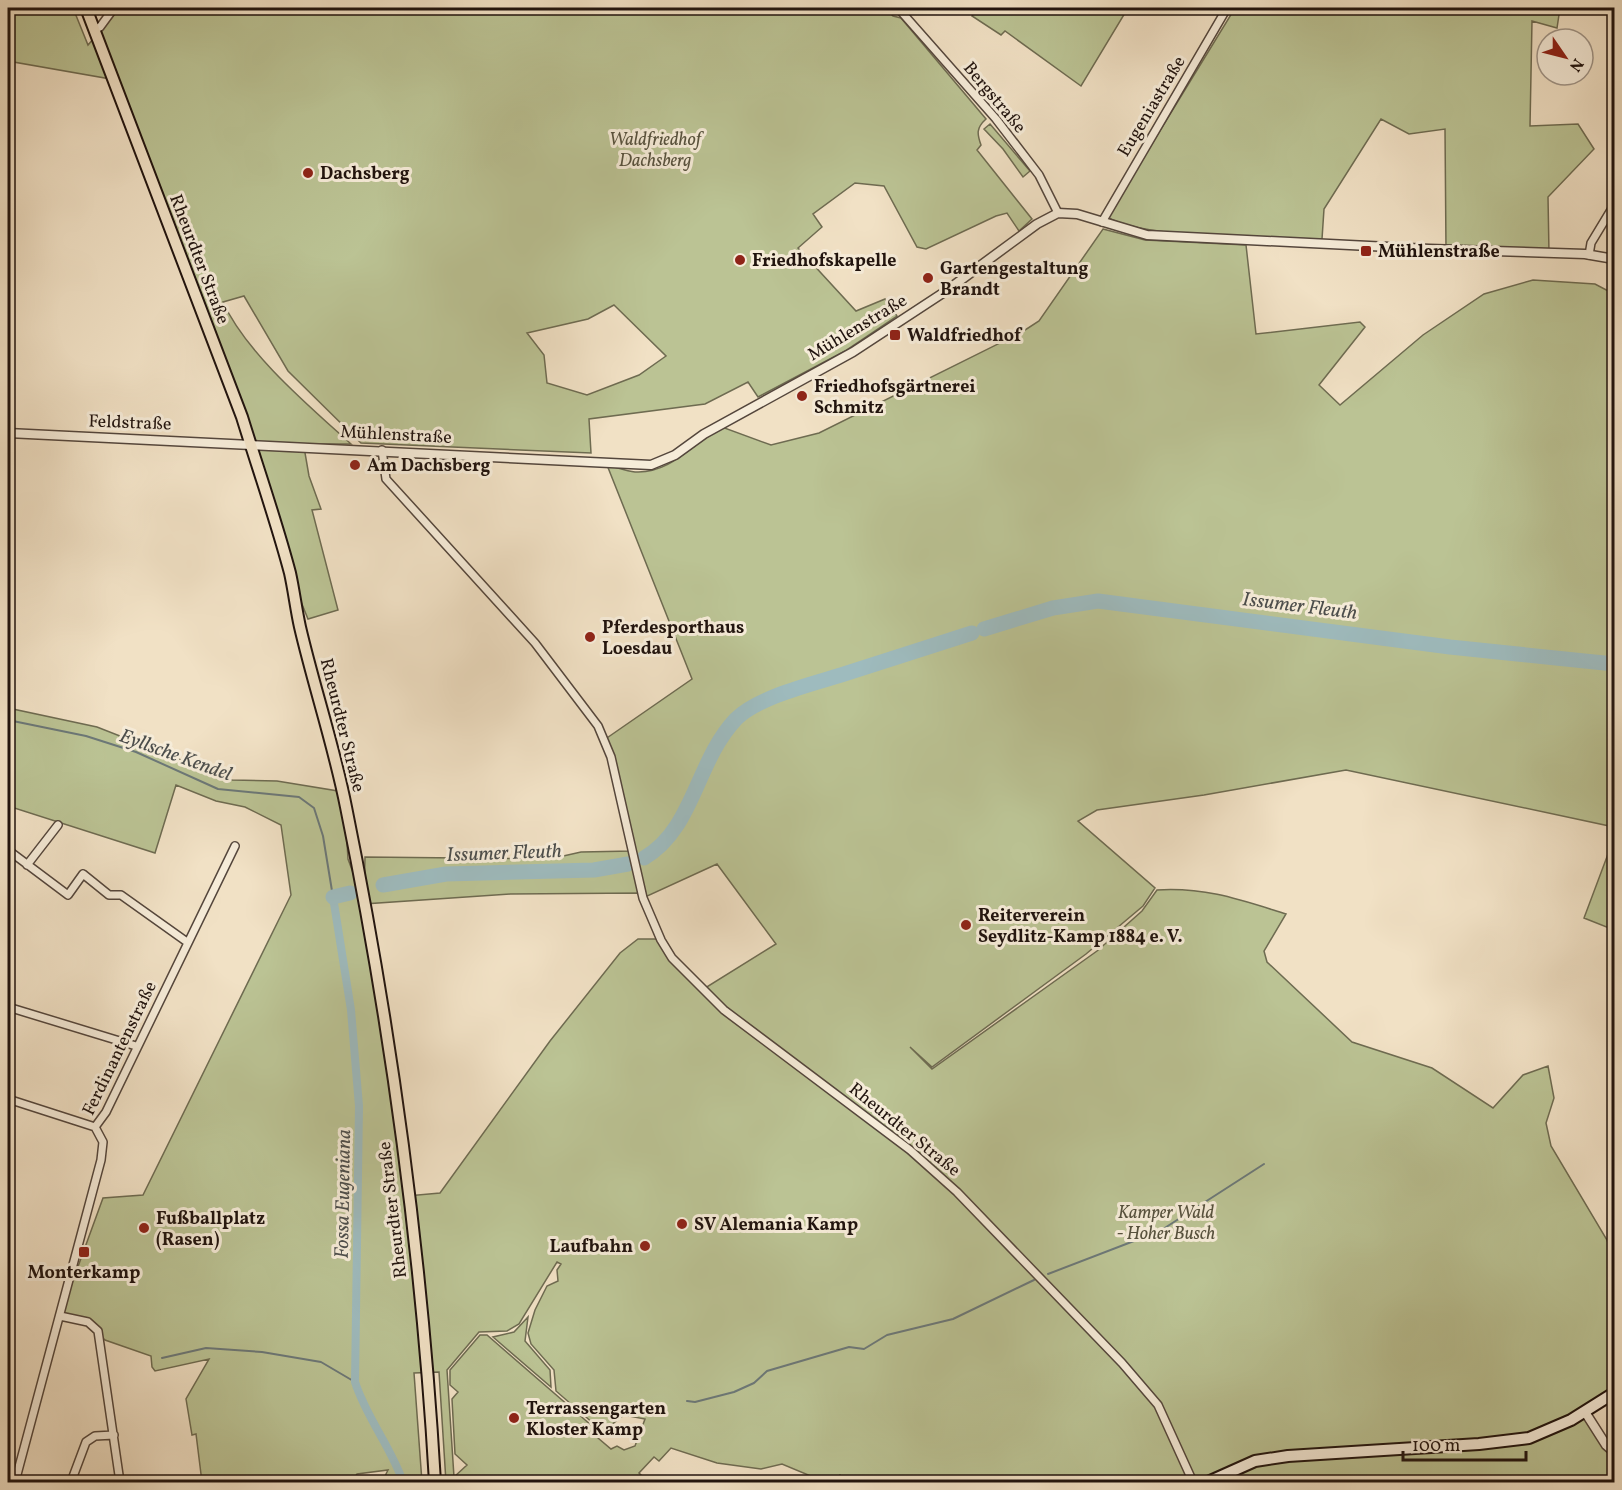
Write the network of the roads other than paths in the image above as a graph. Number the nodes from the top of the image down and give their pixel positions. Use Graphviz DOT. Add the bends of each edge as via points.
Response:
graph roads {
  1 [pos="86,8"];
  2 [pos="114,8"];
  3 [pos="898,8"];
  4 [pos="1227,8"];
  5 [pos="95,29"];
  6 [pos="1614,205"];
  7 [pos="1058,213"];
  8 [pos="1102,222"];
  9 [pos="1589,255"];
  10 [pos="1614,259"];
  11 [pos="8,433"];
  12 [pos="251,444"];
  13 [pos="382,450"];
  14 [pos="58,825"];
  15 [pos="235,846"];
  16 [pos="8,850"];
  17 [pos="27,865"];
  18 [pos="187,942"];
  19 [pos="8,1007"];
  20 [pos="136,1046"];
  21 [pos="8,1099"];
  22 [pos="95,1127"];
  23 [pos="60,1316"];
  24 [pos="1614,1393"];
  25 [pos="1585,1412"];
  26 [pos="114,1435"];
  27 [pos="1614,1452"];
  28 [pos="15,1482"];
  29 [pos="71,1482"];
  30 [pos="120,1482"];
  31 [pos="435,1482"];
  32 [pos="1193,1482"];
  33 [pos="1208,1482"];
  1 -- 5 [label="main road, Rheurdter Straße"];
  2 -- 5 [label="street"];
  3 -- 7 [label="street, Bergstraße" via="996,119 1039,175"];
  4 -- 8 [label="street, Eugeniastraße"];
  5 -- 12 [label="main road, Rheurdter Straße"];
  6 -- 9 [label="street" via="1591,243"];
  7 -- 8 [label="street"];
  7 -- 13 [label="street, Mühlenstraße" via="853,352 696,439 666,460 640,465"];
  8 -- 9 [label="street" via="1158,236"];
  9 -- 10 [label="street"];
  11 -- 12 [label="street, Feldstraße"];
  12 -- 13 [label="street, Mühlenstraße"];
  12 -- 31 [label="main road, Rheurdter Straße" via="291,577 361,880 384,1016 417,1268"];
  13 -- 32 [label="street, Rheurdter Straße" via="386,479 536,644 598,726 611,757 644,898 672,958 724,1010 910,1150 957,1192 1158,1405"];
  14 -- 17 [label="street"];
  15 -- 18 [label="street, Ferdinantenstraße"];
  16 -- 17 [label="street"];
  17 -- 18 [label="street" via="68,895 83,874 109,895 121,895"];
  18 -- 20 [label="street, Ferdinantenstraße"];
  19 -- 20 [label="street"];
  20 -- 22 [label="street, Ferdinantenstraße" via="106,1112"];
  21 -- 22 [label="street"];
  22 -- 23 [label="street, Ferdinantenstraße" via="103,1142 101,1160"];
  23 -- 26 [label="street" via="88,1322 98,1331"];
  23 -- 28 [label="street, Ferdinantenstraße"];
  24 -- 25 [label="main road"];
  25 -- 27 [label="street"];
  25 -- 33 [label="main road" via="1529,1438 1288,1456 1255,1461"];
  26 -- 29 [label="street" via="95,1436 86,1442"];
  26 -- 30 [label="street"];
}
